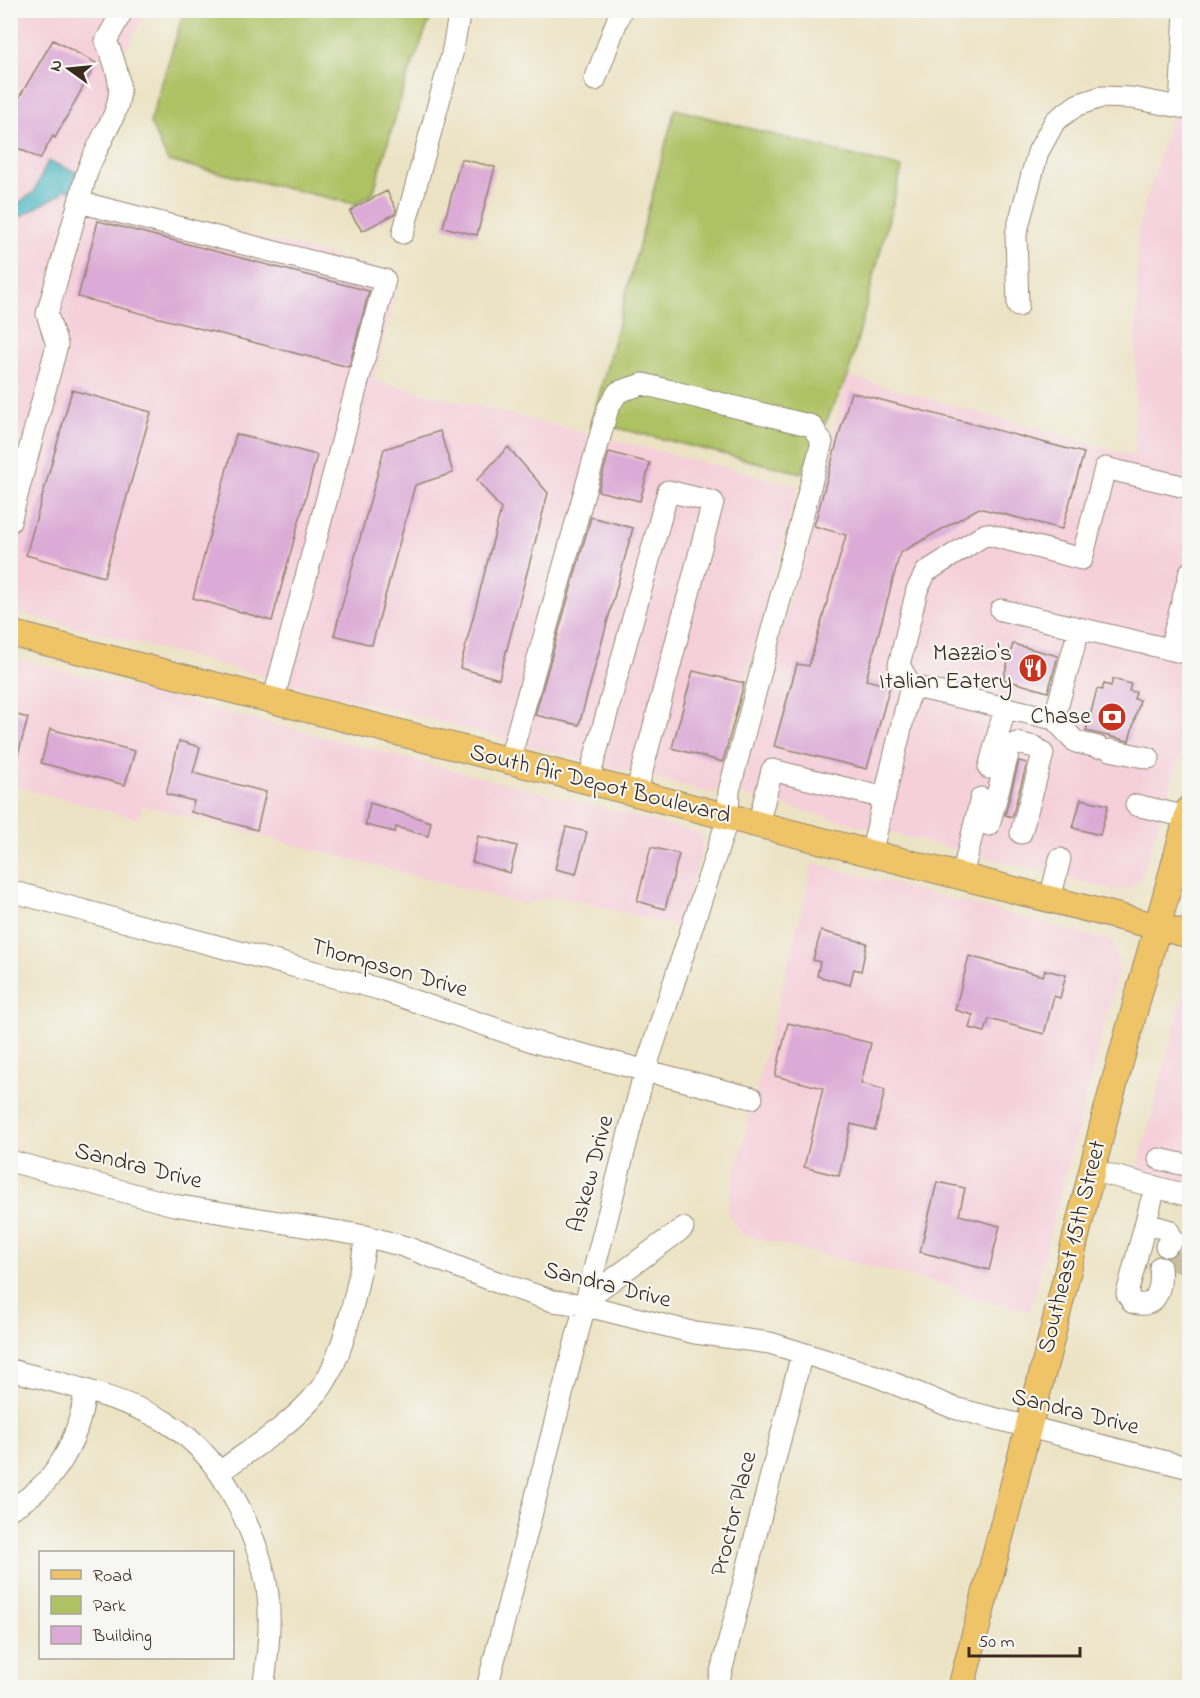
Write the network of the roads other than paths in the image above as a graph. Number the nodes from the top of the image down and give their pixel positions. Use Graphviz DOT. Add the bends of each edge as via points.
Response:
graph roads {
  1 [pos="123,10"];
  2 [pos="460,10"];
  3 [pos="621,10"];
  4 [pos="1185,10"];
  5 [pos="596,80"];
  6 [pos="1185,108"];
  7 [pos="79,202"];
  8 [pos="404,232"];
  9 [pos="1018,306"];
  10 [pos="1190,488"];
  11 [pos="10,522"];
  12 [pos="1190,572"];
  13 [pos="1001,610"];
  14 [pos="1079,629"];
  15 [pos="10,633"];
  16 [pos="1180,651"];
  17 [pos="911,686"];
  18 [pos="273,701"];
  19 [pos="1005,708"];
  20 [pos="1054,719"];
  21 [pos="1149,758"];
  22 [pos="509,762"];
  23 [pos="588,782"];
  24 [pos="636,794"];
  25 [pos="885,798"];
  26 [pos="1136,805"];
  27 [pos="1188,812"];
  28 [pos="728,818"];
  29 [pos="758,825"];
  30 [pos="988,825"];
  31 [pos="1021,833"];
  32 [pos="871,854"];
  33 [pos="1060,860"];
  34 [pos="962,876"];
  35 [pos="10,891"];
  36 [pos="1050,899"];
  37 [pos="1155,926"];
  38 [pos="1190,935"];
  39 [pos="645,1070"];
  40 [pos="752,1098"];
  41 [pos="1159,1159"];
  42 [pos="10,1161"];
  43 [pos="1190,1166"];
  44 [pos="1091,1170"];
  45 [pos="1155,1187"];
  46 [pos="1190,1196"];
  47 [pos="1147,1224"];
  48 [pos="683,1228"];
  49 [pos="366,1236"];
  50 [pos="1172,1245"];
  51 [pos="1165,1274"];
  52 [pos="585,1302"];
  53 [pos="802,1353"];
  54 [pos="10,1370"];
  55 [pos="85,1391"];
  56 [pos="1027,1426"];
  57 [pos="1190,1468"];
  58 [pos="221,1471"];
  59 [pos="10,1509"];
  60 [pos="263,1688"];
  61 [pos="487,1688"];
  62 [pos="717,1688"];
  63 [pos="961,1688"];
  1 -- 7 [label="street" via="106,41 120,83 117,112 91,162"];
  2 -- 8 [label="street" via="452,54"];
  3 -- 5 [label="street"];
  4 -- 6 [label="street"];
  6 -- 9 [label="street" via="1132,98 1101,97 1077,105 1055,121 1038,152 1016,234"];
  7 -- 11 [label="street" via="47,314 57,345"];
  7 -- 18 [label="street" via="385,280"];
  10 -- 17 [label="street" via="1105,468 1082,559 986,534 926,572 917,590 899,665"];
  12 -- 16 [label="street"];
  13 -- 14 [label="street"];
  14 -- 16 [label="street"];
  14 -- 20 [label="street"];
  15 -- 18 [label="main road, South Air Depot Boulevard"];
  17 -- 19 [label="street"];
  17 -- 25 [label="street"];
  18 -- 22 [label="main road, South Air Depot Boulevard"];
  19 -- 20 [label="street"];
  19 -- 34 [label="street"];
  20 -- 21 [label="street" via="1076,742"];
  22 -- 23 [label="main road, South Air Depot Boulevard"];
  22 -- 28 [label="street, Askew Drive" via="608,408 618,392 643,384 798,420 812,426 822,442 729,791"];
  23 -- 24 [label="main road, South Air Depot Boulevard"];
  23 -- 24 [label="street" via="668,491 713,502"];
  24 -- 28 [label="main road, South Air Depot Boulevard"];
  25 -- 29 [label="street" via="772,770"];
  25 -- 32 [label="street"];
  26 -- 27 [label="street"];
  27 -- 37 [label="main road, Southeast 15th Street"];
  28 -- 29 [label="main road, South Air Depot Boulevard"];
  28 -- 39 [label="street, Askew Drive"];
  29 -- 32 [label="main road, South Air Depot Boulevard"];
  30 -- 31 [label="street" via="1010,747 1016,743 1035,747 1043,754"];
  32 -- 34 [label="main road, South Air Depot Boulevard"];
  33 -- 36 [label="street"];
  34 -- 36 [label="main road, South Air Depot Boulevard"];
  35 -- 39 [label="street, Thompson Drive" via="379,989 538,1043"];
  36 -- 37 [label="main road, South Air Depot Boulevard"];
  37 -- 38 [label="main road, South Air Depot Boulevard"];
  37 -- 44 [label="main road, Southeast 15th Street"];
  39 -- 40 [label="street, Thompson Drive"];
  39 -- 52 [label="street, Askew Drive"];
  41 -- 43 [label="street"];
  42 -- 49 [label="street, Sandra Drive" via="174,1205"];
  44 -- 45 [label="street"];
  44 -- 56 [label="main road, Southeast 15th Street"];
  45 -- 46 [label="street"];
  45 -- 47 [label="street"];
  47 -- 50 [label="street" via="1168,1230"];
  47 -- 51 [label="street" via="1127,1294 1133,1303 1148,1305 1153,1301"];
  48 -- 52 [label="street"];
  49 -- 52 [label="street, Sandra Drive" via="553,1301"];
  49 -- 58 [label="street" via="342,1338 320,1391 297,1415"];
  52 -- 53 [label="street, Sandra Drive" via="695,1333 770,1342"];
  52 -- 61 [label="street, Askew Drive"];
  53 -- 56 [label="street, Sandra Drive" via="876,1376 954,1408"];
  53 -- 62 [label="street, Proctor Place"];
  54 -- 55 [label="street"];
  55 -- 58 [label="street" via="166,1422"];
  55 -- 59 [label="street" via="73,1444 61,1466"];
  56 -- 57 [label="street, Sandra Drive"];
  56 -- 63 [label="main road, Southeast 15th Street"];
  58 -- 60 [label="street" via="256,1540 266,1573 270,1644"];
}
